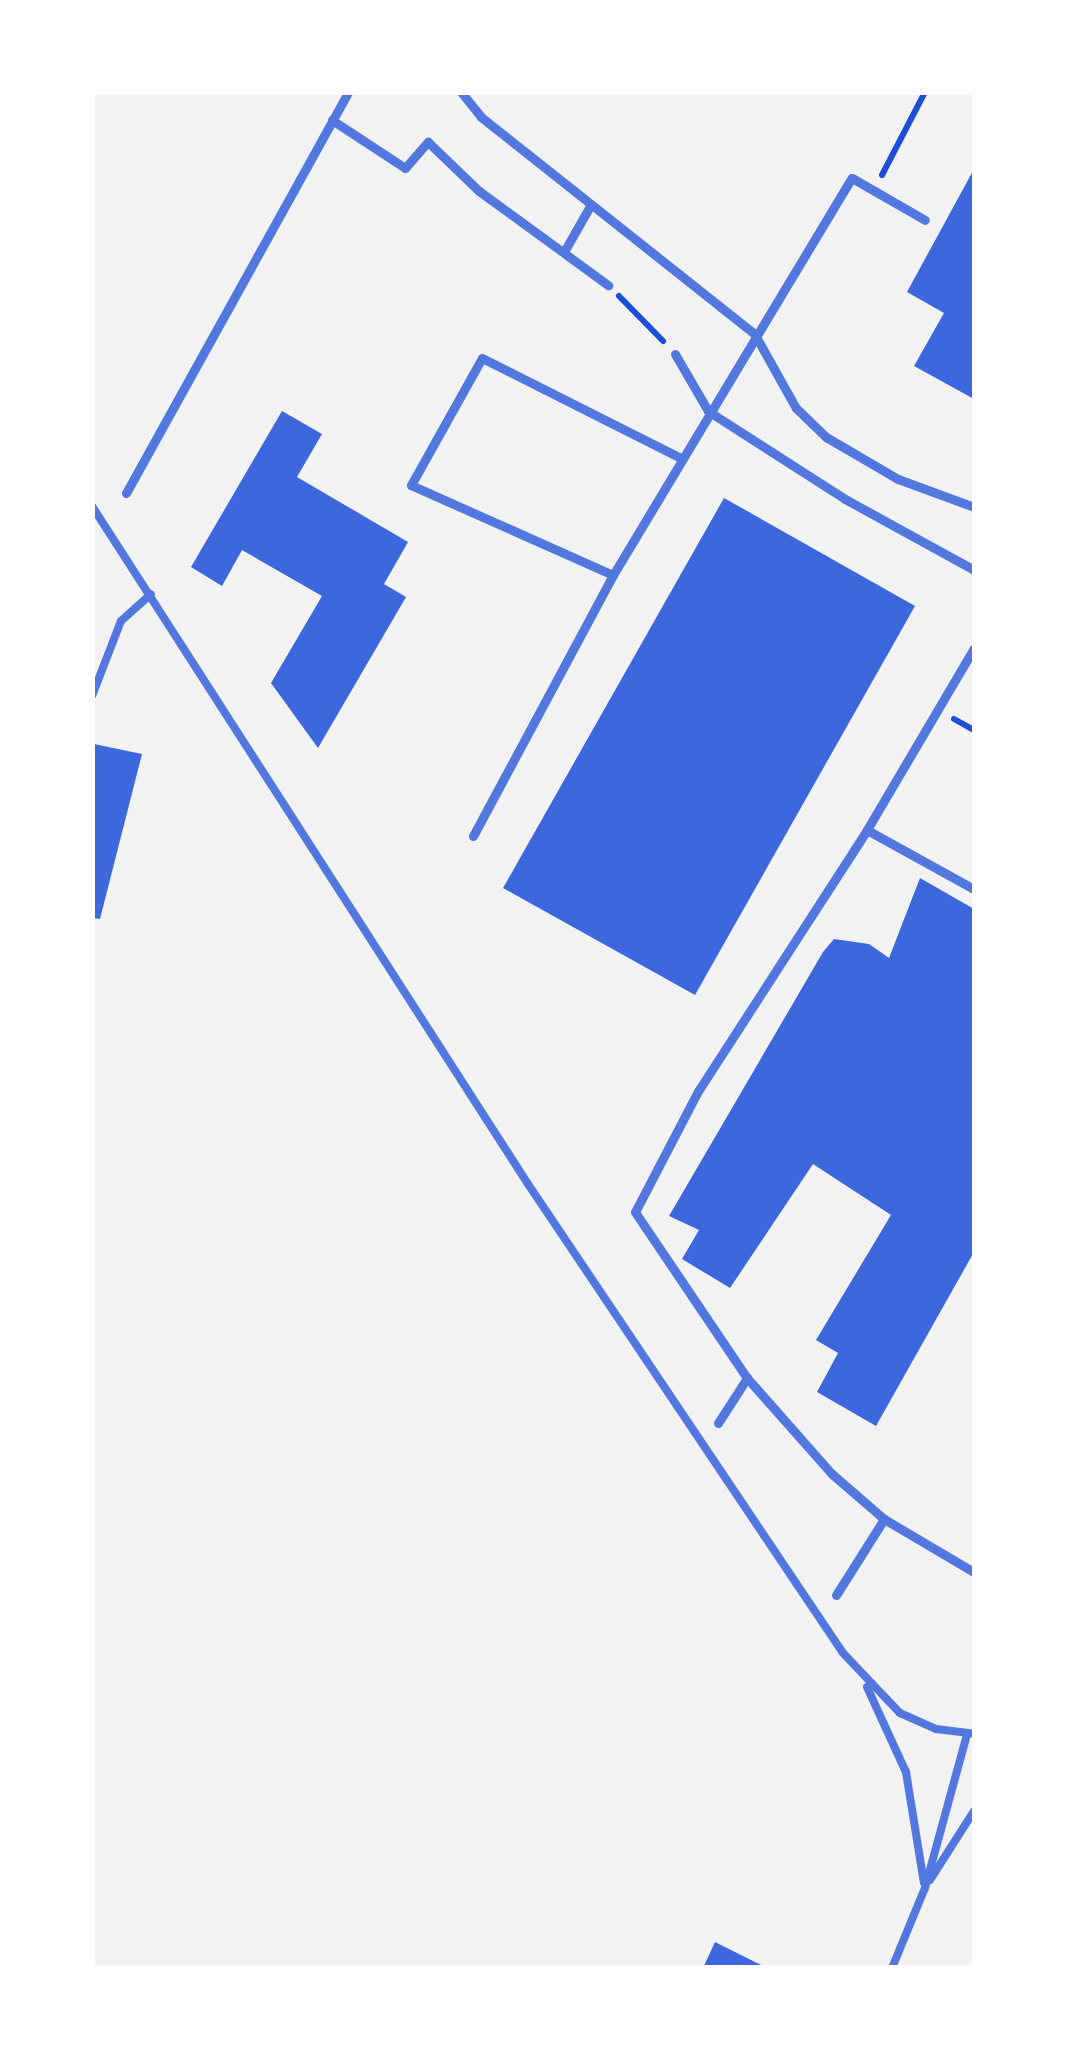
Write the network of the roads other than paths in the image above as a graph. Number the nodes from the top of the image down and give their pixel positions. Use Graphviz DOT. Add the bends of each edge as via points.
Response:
graph roads {
  1 [pos="348,92"];
  2 [pos="460,92"];
  3 [pos="332,120"];
  4 [pos="590,206"];
  5 [pos="926,220"];
  6 [pos="565,250"];
  7 [pos="608,285"];
  8 [pos="754,333"];
  9 [pos="675,354"];
  10 [pos="708,412"];
  11 [pos="681,458"];
  12 [pos="126,493"];
  13 [pos="92,506"];
  14 [pos="974,507"];
  15 [pos="974,570"];
  16 [pos="613,574"];
  17 [pos="151,594"];
  18 [pos="974,648"];
  19 [pos="92,696"];
  20 [pos="866,830"];
  21 [pos="473,836"];
  22 [pos="974,889"];
  23 [pos="747,1378"];
  24 [pos="718,1423"];
  25 [pos="884,1519"];
  26 [pos="974,1572"];
  27 [pos="836,1595"];
  28 [pos="863,1679"];
  29 [pos="971,1734"];
  30 [pos="974,1811"];
  31 [pos="925,1888"];
  32 [pos="892,1968"];
  1 -- 3 [label="street"];
  2 -- 4 [label="street"];
  3 -- 6 [label="street" via="406,168 428,142 479,191"];
  3 -- 12 [label="street"];
  4 -- 6 [label="street"];
  4 -- 8 [label="street"];
  5 -- 8 [label="street" via="852,178"];
  6 -- 7 [label="street"];
  8 -- 10 [label="street"];
  8 -- 14 [label="street" via="796,408 826,437 898,480"];
  9 -- 10 [label="street"];
  10 -- 11 [label="street"];
  10 -- 15 [label="street"];
  11 -- 16 [label="street"];
  11 -- 16 [label="street" via="482,358 410,485"];
  13 -- 17 [label="lane"];
  16 -- 21 [label="street"];
  17 -- 19 [label="lane" via="122,621"];
  17 -- 28 [label="lane" via="539,1200"];
  18 -- 20 [label="street"];
  20 -- 22 [label="street"];
  20 -- 23 [label="street" via="758,991 635,1212"];
  23 -- 24 [label="street"];
  23 -- 25 [label="street" via="832,1474"];
  25 -- 26 [label="street"];
  25 -- 27 [label="street"];
  28 -- 29 [label="lane" via="900,1714"];
  28 -- 31 [label="lane" via="906,1772"];
  29 -- 31 [label="lane"];
  30 -- 31 [label="lane"];
  31 -- 32 [label="lane"];
}
